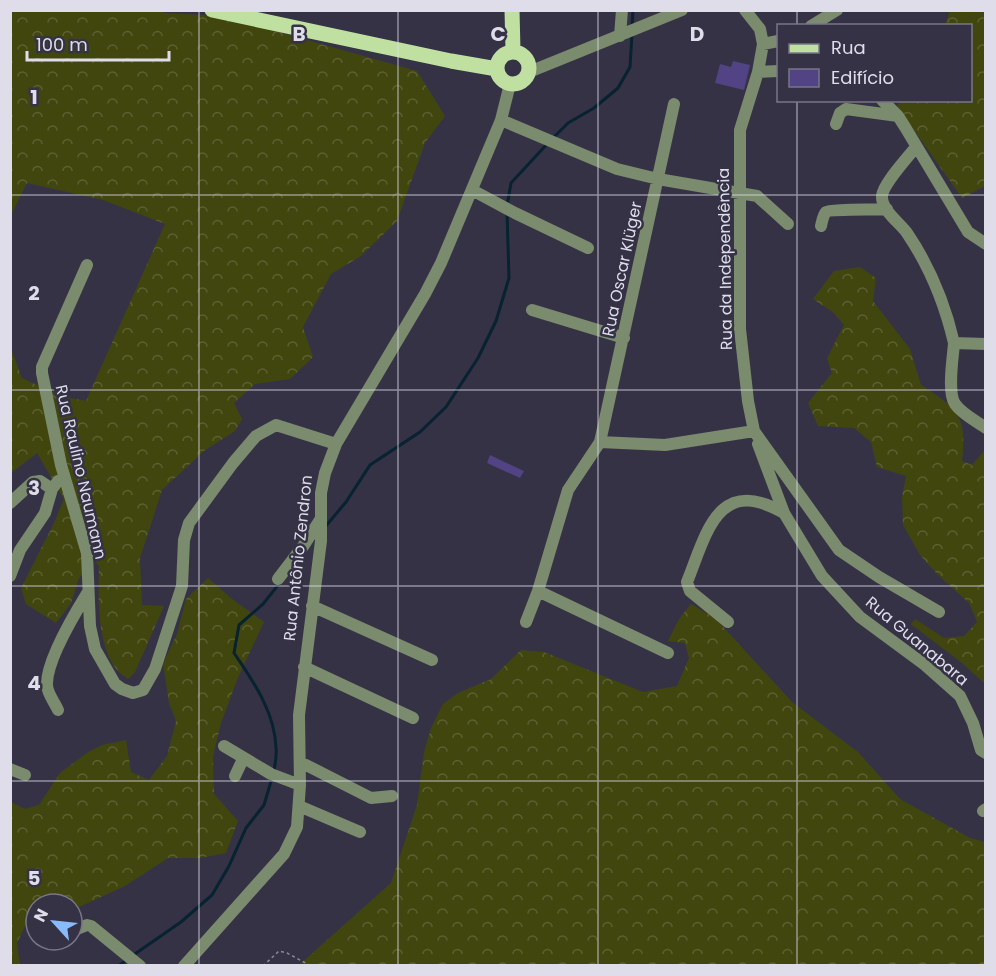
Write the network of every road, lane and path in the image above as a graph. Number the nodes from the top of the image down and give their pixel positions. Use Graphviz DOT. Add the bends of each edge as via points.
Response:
graph roads {
  1 [pos="212,10"];
  2 [pos="512,10"];
  3 [pos="622,10"];
  4 [pos="682,10"];
  5 [pos="745,10"];
  6 [pos="837,10"];
  7 [pos="814,24"];
  8 [pos="622,35"];
  9 [pos="777,41"];
  10 [pos="763,44"];
  11 [pos="513,51"];
  12 [pos="497,69"];
  13 [pos="777,71"];
  14 [pos="529,72"];
  15 [pos="758,72"];
  16 [pos="510,84"];
  17 [pos="884,102"];
  18 [pos="674,104"];
  19 [pos="898,116"];
  20 [pos="501,120"];
  21 [pos="836,124"];
  22 [pos="916,147"];
  23 [pos="658,179"];
  24 [pos="472,190"];
  25 [pos="739,192"];
  26 [pos="887,209"];
  27 [pos="788,224"];
  28 [pos="820,226"];
  29 [pos="986,244"];
  30 [pos="588,248"];
  31 [pos="87,265"];
  32 [pos="532,310"];
  33 [pos="624,338"];
  34 [pos="954,343"];
  35 [pos="986,344"];
  36 [pos="986,428"];
  37 [pos="754,431"];
  38 [pos="600,442"];
  39 [pos="336,444"];
  40 [pos="65,480"];
  41 [pos="52,489"];
  42 [pos="10,503"];
  43 [pos="784,513"];
  44 [pos="321,529"];
  45 [pos="10,576"];
  46 [pos="278,579"];
  47 [pos="88,591"];
  48 [pos="538,591"];
  49 [pos="312,606"];
  50 [pos="939,612"];
  51 [pos="526,621"];
  52 [pos="728,622"];
  53 [pos="668,653"];
  54 [pos="432,660"];
  55 [pos="304,667"];
  56 [pos="58,710"];
  57 [pos="413,718"];
  58 [pos="224,746"];
  59 [pos="986,753"];
  60 [pos="243,759"];
  61 [pos="300,762"];
  62 [pos="10,769"];
  63 [pos="25,775"];
  64 [pos="235,776"];
  65 [pos="300,785"];
  66 [pos="392,796"];
  67 [pos="299,806"];
  68 [pos="360,832"];
  69 [pos="84,926"];
  70 [pos="140,966"];
  71 [pos="184,966"];
  72 [pos="264,966"];
  73 [pos="311,966"];
  1 -- 12 [label="main road"];
  2 -- 11 [label="main road"];
  3 -- 8 [label="street"];
  4 -- 8 [label="street"];
  5 -- 10 [label="street" via="760,29"];
  6 -- 7 [label="street"];
  8 -- 14 [label="street"];
  9 -- 10 [label="street"];
  10 -- 15 [label="street, Rua da Independência"];
  11 -- 12 [label="main road" via="501,57"];
  11 -- 14 [label="main road" via="524,55"];
  12 -- 16 [label="main road"];
  13 -- 15 [label="street"];
  14 -- 16 [label="main road" via="522,82"];
  15 -- 25 [label="street, Rua da Independência" via="740,130"];
  16 -- 20 [label="street, Rua Antônio Zendron"];
  17 -- 19 [label="street"];
  18 -- 23 [label="street, Rua Oscar Klüger"];
  19 -- 21 [label="street" via="846,109 840,112"];
  19 -- 22 [label="street"];
  20 -- 23 [label="street" via="618,169"];
  20 -- 24 [label="street, Rua Antônio Zendron"];
  22 -- 26 [label="street" via="882,194"];
  22 -- 29 [label="street" via="969,232"];
  23 -- 25 [label="street"];
  23 -- 33 [label="street, Rua Oscar Klüger"];
  24 -- 30 [label="street"];
  24 -- 39 [label="street, Rua Antônio Zendron" via="425,294"];
  25 -- 27 [label="street" via="757,196"];
  25 -- 37 [label="street, Rua da Independência" via="740,329"];
  26 -- 28 [label="street" via="833,210 827,212"];
  26 -- 34 [label="street" via="917,248 938,289"];
  31 -- 40 [label="street, Rua Raulino Naumann" via="42,367 46,402"];
  32 -- 33 [label="street"];
  33 -- 38 [label="street, Rua Oscar Klüger"];
  34 -- 35 [label="street"];
  34 -- 36 [label="street" via="953,402"];
  37 -- 38 [label="street" via="665,444"];
  37 -- 43 [label="street, Rua Guanabara"];
  37 -- 50 [label="street, Rua da Independência" via="839,550"];
  38 -- 48 [label="street" via="568,489"];
  39 -- 44 [label="street, Rua Antônio Zendron" via="321,493"];
  39 -- 47 [label="street, Rua Raulino Naumann" via="276,425 256,436 233,463 189,523 180,595 155,669 143,690 134,693 115,684 100,658 90,626"];
  40 -- 41 [label="street" via="58,481"];
  40 -- 47 [label="street, Rua Raulino Naumann" via="87,553"];
  41 -- 42 [label="street" via="40,481 33,482"];
  41 -- 45 [label="street" via="45,513 20,550"];
  43 -- 52 [label="street" via="767,503 733,502 712,522 687,587"];
  43 -- 59 [label="street, Rua Guanabara" via="822,576 860,616 960,696 981,750"];
  44 -- 46 [label="street"];
  44 -- 49 [label="street, Rua Antônio Zendron"];
  47 -- 56 [label="street" via="50,667 46,687"];
  48 -- 51 [label="street"];
  48 -- 53 [label="street"];
  49 -- 54 [label="street"];
  49 -- 55 [label="street, Rua Antônio Zendron"];
  55 -- 57 [label="street"];
  55 -- 61 [label="street, Rua Antônio Zendron"];
  58 -- 60 [label="street"];
  60 -- 64 [label="street"];
  60 -- 65 [label="street"];
  61 -- 65 [label="street, Rua Antônio Zendron"];
  61 -- 66 [label="street" via="371,798"];
  62 -- 63 [label="street"];
  65 -- 67 [label="street, Rua Antônio Zendron"];
  67 -- 68 [label="street"];
  67 -- 71 [label="street, Rua Antônio Zendron" via="297,827 284,854"];
  69 -- 70 [label="street" via="91,926"];
  72 -- 73 [label="path" via="279,951"];
}
